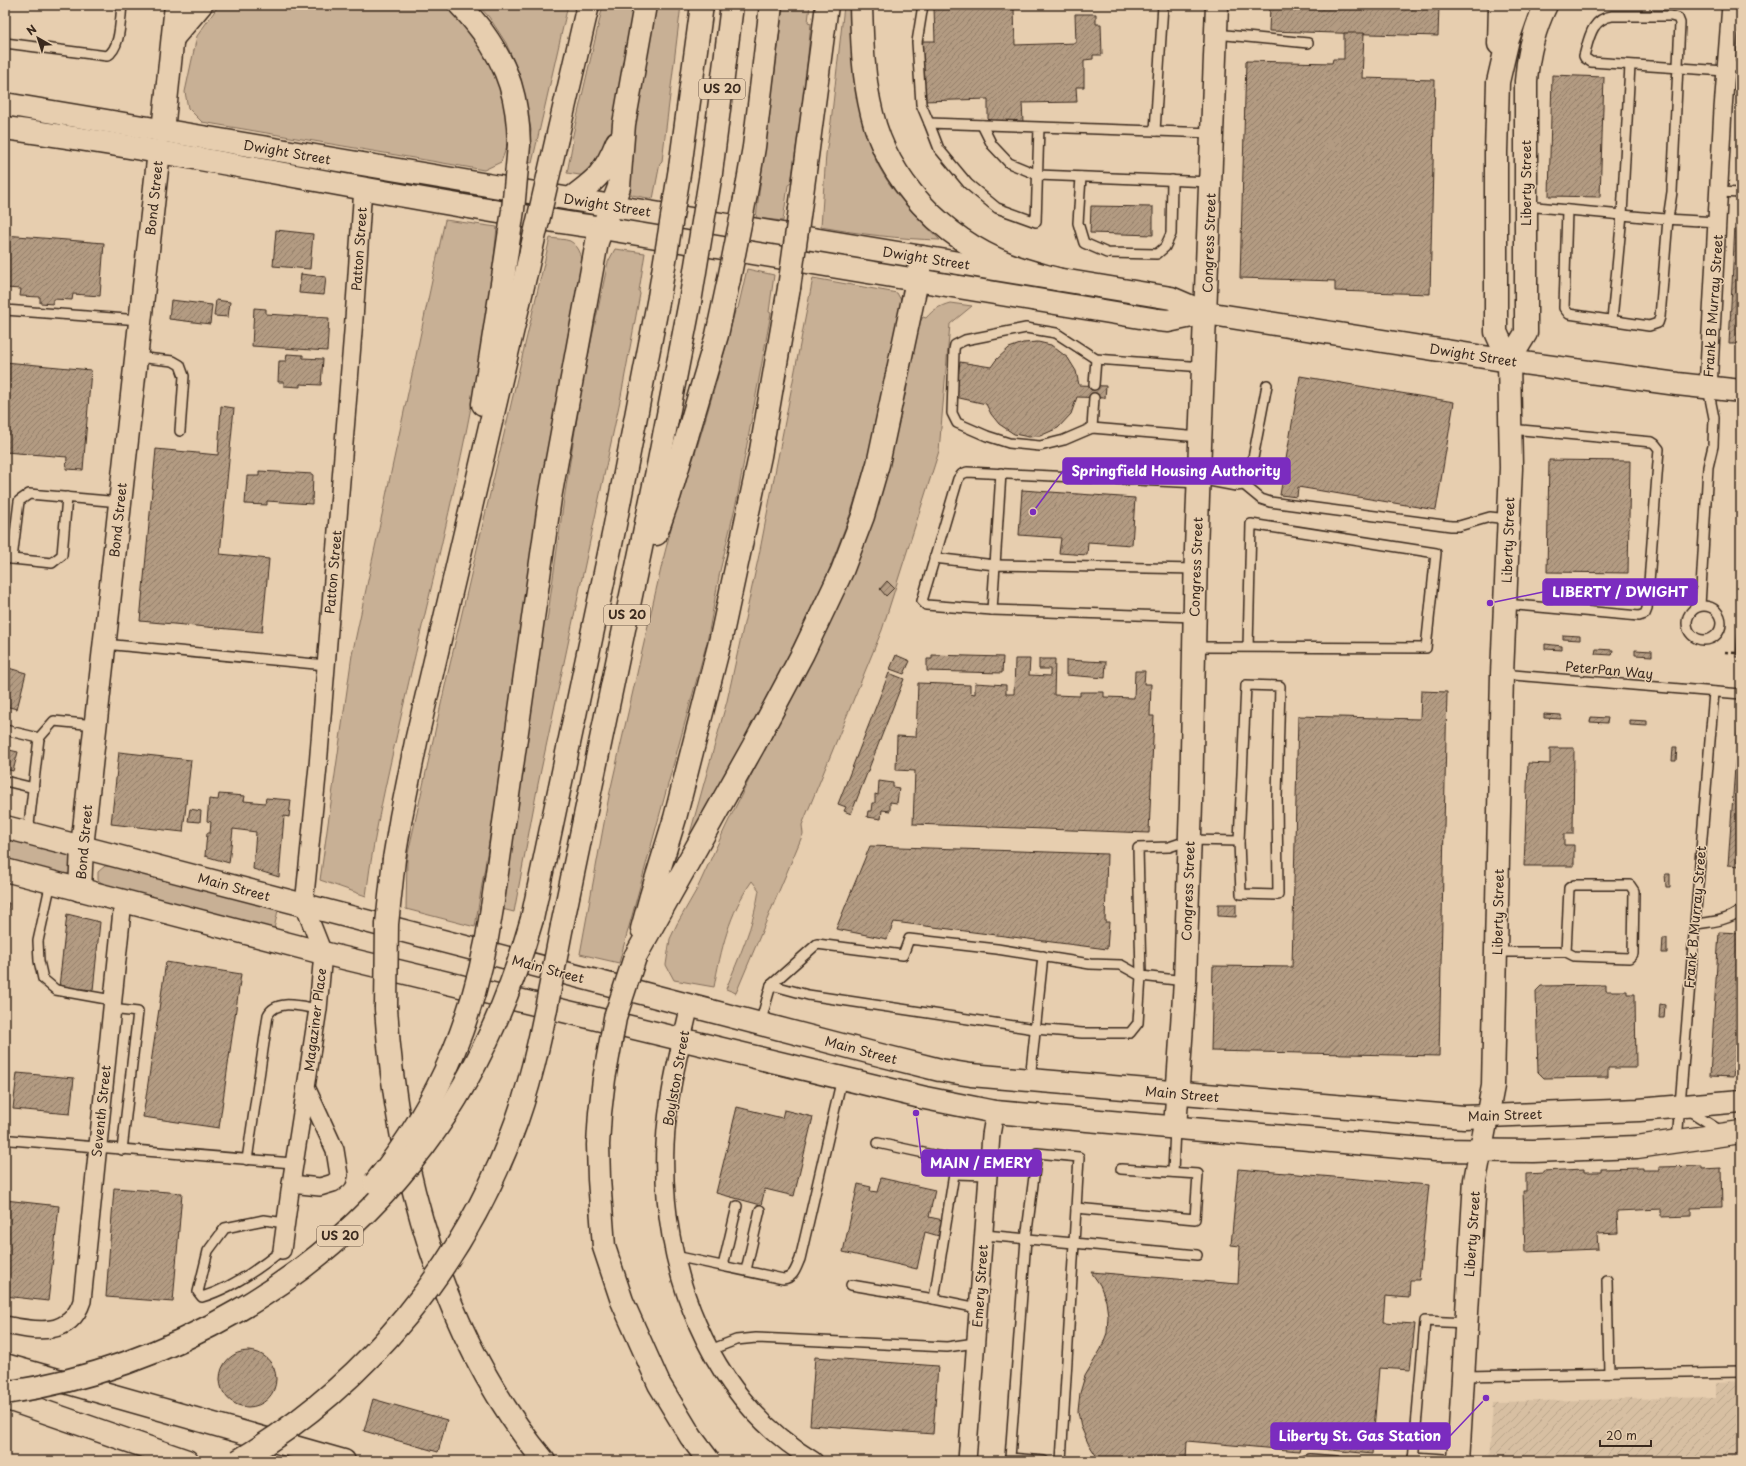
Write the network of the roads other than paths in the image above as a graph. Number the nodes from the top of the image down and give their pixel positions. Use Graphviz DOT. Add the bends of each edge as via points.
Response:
graph roads {
  1 [pos="122,5"];
  2 [pos="176,5"];
  3 [pos="201,5"];
  4 [pos="460,5"];
  5 [pos="588,5"];
  6 [pos="644,5"];
  7 [pos="702,5"];
  8 [pos="732,5"];
  9 [pos="771,5"];
  10 [pos="827,5"];
  11 [pos="861,5"];
  12 [pos="923,5"];
  13 [pos="1163,5"];
  14 [pos="1217,5"];
  15 [pos="1500,5"];
  16 [pos="1520,5"];
  17 [pos="1546,5"];
  18 [pos="1731,5"];
  19 [pos="1216,34"];
  20 [pos="173,38"];
  21 [pos="5,43"];
  22 [pos="1308,43"];
  23 [pos="1630,65"];
  24 [pos="1677,68"];
  25 [pos="1731,68"];
  26 [pos="1498,82"];
  27 [pos="5,104"];
  28 [pos="929,123"];
  29 [pos="624,124"];
  30 [pos="982,125"];
  31 [pos="1039,127"];
  32 [pos="5,128"];
  33 [pos="1155,131"];
  34 [pos="1213,133"];
  35 [pos="161,141"];
  36 [pos="1038,175"];
  37 [pos="1081,177"];
  38 [pos="1172,180"];
  39 [pos="1211,182"];
  40 [pos="363,187"];
  41 [pos="1720,192"];
  42 [pos="1741,193"];
  43 [pos="570,199"];
  44 [pos="612,206"];
  45 [pos="1526,206"];
  46 [pos="1567,210"];
  47 [pos="1622,215"];
  48 [pos="1668,219"];
  49 [pos="1718,222"];
  50 [pos="602,228"];
  51 [pos="922,257"];
  52 [pos="917,280"];
  53 [pos="1060,280"];
  54 [pos="5,310"];
  55 [pos="1206,313"];
  56 [pos="140,320"];
  57 [pos="1612,320"];
  58 [pos="136,357"];
  59 [pos="1096,359"];
  60 [pos="1509,361"];
  61 [pos="1204,367"];
  62 [pos="1094,385"];
  63 [pos="1267,385"];
  64 [pos="1708,388"];
  65 [pos="1741,391"];
  66 [pos="1094,398"];
  67 [pos="1092,428"];
  68 [pos="1510,429"];
  69 [pos="180,431"];
  70 [pos="1201,437"];
  71 [pos="1001,473"];
  72 [pos="1199,481"];
  73 [pos="1244,485"];
  74 [pos="68,497"];
  75 [pos="120,502"];
  76 [pos="1508,519"];
  77 [pos="466,533"];
  78 [pos="934,558"];
  79 [pos="9,559"];
  80 [pos="995,565"];
  81 [pos="1196,569"];
  82 [pos="631,595"];
  83 [pos="1505,604"];
  84 [pos="1700,606"];
  85 [pos="992,610"];
  86 [pos="1195,617"];
  87 [pos="104,644"];
  88 [pos="1194,647"];
  89 [pos="1248,647"];
  90 [pos="326,665"];
  91 [pos="1502,674"];
  92 [pos="1714,692"];
  93 [pos="1741,694"];
  94 [pos="96,725"];
  95 [pos="5,730"];
  96 [pos="39,738"];
  97 [pos="5,781"];
  98 [pos="34,788"];
  99 [pos="5,827"];
  100 [pos="28,833"];
  101 [pos="1190,840"];
  102 [pos="1239,841"];
  103 [pos="82,847"];
  104 [pos="5,870"];
  105 [pos="51,882"];
  106 [pos="80,890"];
  107 [pos="123,901"];
  108 [pos="304,905"];
  109 [pos="1741,910"];
  110 [pos="1695,924"];
  111 [pos="1497,952"];
  112 [pos="1566,952"];
  113 [pos="323,953"];
  114 [pos="1043,956"];
  115 [pos="635,957"];
  116 [pos="1141,976"];
  117 [pos="1185,981"];
  118 [pos="771,985"];
  119 [pos="112,1005"];
  120 [pos="690,1005"];
  121 [pos="318,1010"];
  122 [pos="760,1024"];
  123 [pos="1035,1029"];
  124 [pos="682,1040"];
  125 [pos="842,1078"];
  126 [pos="1030,1081"];
  127 [pos="306,1087"];
  128 [pos="1178,1093"];
  129 [pos="1741,1101"];
  130 [pos="1680,1106"];
  131 [pos="995,1112"];
  132 [pos="1487,1117"];
  133 [pos="1175,1128"];
  134 [pos="1734,1133"];
  135 [pos="11,1140"];
  136 [pos="1677,1142"];
  137 [pos="878,1143"];
  138 [pos="97,1147"];
  139 [pos="122,1150"];
  140 [pos="1481,1151"];
  141 [pos="247,1160"];
  142 [pos="293,1163"];
  143 [pos="1121,1169"];
  144 [pos="1173,1172"];
  145 [pos="954,1174"];
  146 [pos="988,1175"];
  147 [pos="291,1184"];
  148 [pos="737,1206"];
  149 [pos="1076,1208"];
  150 [pos="760,1210"];
  151 [pos="286,1222"];
  152 [pos="984,1235"];
  153 [pos="1026,1239"];
  154 [pos="1074,1243"];
  155 [pos="282,1250"];
  156 [pos="1197,1255"];
  157 [pos="674,1256"];
  158 [pos="723,1266"];
  159 [pos="746,1270"];
  160 [pos="1606,1280"];
  161 [pos="851,1285"];
  162 [pos="271,1291"];
  163 [pos="934,1298"];
  164 [pos="978,1308"];
  165 [pos="1467,1322"];
  166 [pos="5,1325"];
  167 [pos="975,1344"];
  168 [pos="710,1350"];
  169 [pos="5,1365"];
  170 [pos="1741,1371"];
  171 [pos="1610,1373"];
  172 [pos="1464,1376"];
  173 [pos="5,1393"];
  174 [pos="5,1398"];
  175 [pos="542,1458"];
  176 [pos="1413,1459"];
  177 [pos="187,1461"];
  178 [pos="238,1461"];
  179 [pos="344,1461"];
  180 [pos="709,1461"];
  181 [pos="814,1461"];
  182 [pos="967,1461"];
  183 [pos="1044,1461"];
  184 [pos="1061,1461"];
  185 [pos="1304,1461"];
  186 [pos="1337,1461"];
  187 [pos="1458,1461"];
  1 -- 21 [label="lane" via="116,44 112,53 107,56"];
  2 -- 20 [label="main road, Bond Street"];
  3 -- 20 [label="main road"];
  4 -- 77 [label="main road, bridge" via="492,44 503,64 516,106 519,145 513,210 484,389"];
  5 -- 77 [label="main road, bridge"];
  6 -- 29 [label="main road"];
  7 -- 162 [label="main road, US 20, bridge" via="659,297 614,530 532,919 520,957 497,1020 471,1071 433,1132 405,1170 324,1250"];
  8 -- 82 [label="main road, US 20, bridge" via="711,173 690,302"];
  9 -- 82 [label="main road, bridge" via="754,147 717,335 670,494"];
  10 -- 115 [label="main road, bridge" via="789,288 760,456 721,638 675,818 650,896"];
  11 -- 53 [label="main road" via="865,77 872,114 886,154 906,185 940,222 970,245 1008,264"];
  12 -- 28 [label="lane" via="917,42 921,104"];
  13 -- 33 [label="lane"];
  14 -- 19 [label="main road, Congress Street"];
  15 -- 26 [label="main road"];
  16 -- 26 [label="main road, Liberty Street" via="1508,39"];
  17 -- 45 [label="main road, Liberty Street" via="1537,24 1527,63"];
  18 -- 25 [label="street, Frank B Murray Street"];
  19 -- 22 [label="lane"];
  19 -- 34 [label="main road, Congress Street"];
  20 -- 35 [label="main road, Bond Street"];
  23 -- 24 [label="lane"];
  23 -- 24 [label="lane" via="1591,62 1585,58 1593,26 1606,17 1678,18 1680,23"];
  23 -- 47 [label="lane"];
  24 -- 25 [label="lane"];
  24 -- 48 [label="lane" via="1672,192"];
  25 -- 41 [label="street, Frank B Murray Street"];
  26 -- 60 [label="main road, Liberty Street" via="1496,332"];
  27 -- 35 [label="main road, Dwight Street"];
  28 -- 30 [label="lane"];
  28 -- 36 [label="lane" via="939,149 968,184 997,208 1036,222"];
  29 -- 43 [label="main road" via="605,170 594,182"];
  29 -- 44 [label="main road" via="619,187"];
  30 -- 31 [label="lane"];
  30 -- 36 [label="lane" via="992,145 1009,163"];
  31 -- 33 [label="lane"];
  31 -- 36 [label="lane"];
  32 -- 35 [label="main road, Dwight Street" via="86,139"];
  33 -- 34 [label="lane"];
  34 -- 39 [label="main road, Congress Street"];
  35 -- 40 [label="main road, Dwight Street"];
  35 -- 43 [label="main road, Dwight Street"];
  35 -- 56 [label="main road, Bond Street"];
  36 -- 37 [label="lane"];
  37 -- 38 [label="lane"];
  37 -- 38 [label="lane" via="1078,223 1084,243 1107,253 1157,254 1165,247 1171,234"];
  38 -- 39 [label="lane"];
  39 -- 55 [label="main road, Congress Street"];
  40 -- 50 [label="main road, Dwight Street"];
  40 -- 90 [label="street, Patton Street"];
  41 -- 42 [label="lane"];
  41 -- 49 [label="street, Frank B Murray Street"];
  43 -- 44 [label="main road, Dwight Street"];
  44 -- 50 [label="main road"];
  44 -- 51 [label="main road, Dwight Street"];
  45 -- 46 [label="lane"];
  45 -- 60 [label="main road, Liberty Street" via="1526,333"];
  46 -- 47 [label="lane"];
  46 -- 57 [label="lane" via="1564,308 1569,314"];
  47 -- 48 [label="lane"];
  47 -- 57 [label="lane"];
  48 -- 49 [label="lane"];
  48 -- 57 [label="lane" via="1658,323 1649,326"];
  49 -- 64 [label="street, Frank B Murray Street"];
  50 -- 52 [label="main road, Dwight Street"];
  50 -- 162 [label="main road, bridge" via="597,242 550,498 492,908 483,965 468,1018 447,1070 396,1156 320,1243"];
  51 -- 52 [label="main road"];
  51 -- 53 [label="main road, Dwight Street"];
  52 -- 55 [label="main road, Dwight Street" via="1168,321"];
  52 -- 115 [label="main road" via="876,470 842,571 803,653 754,745"];
  53 -- 55 [label="main road, Dwight Street" via="1171,298"];
  54 -- 56 [label="lane"];
  55 -- 60 [label="main road, Dwight Street"];
  55 -- 61 [label="main road, Congress Street"];
  56 -- 58 [label="main road, Bond Street"];
  58 -- 69 [label="lane" via="173,361 180,365 184,376"];
  58 -- 75 [label="main road, Bond Street"];
  59 -- 61 [label="lane"];
  59 -- 62 [label="lane"];
  59 -- 67 [label="lane" via="1056,333 1026,328 965,340 955,345 954,350 952,413 957,423 1009,443 1040,446 1064,440"];
  60 -- 64 [label="main road, Dwight Street"];
  60 -- 68 [label="main road, Liberty Street"];
  61 -- 70 [label="main road, Congress Street"];
  63 -- 73 [label="lane" via="1249,479"];
  64 -- 65 [label="main road, Dwight Street"];
  64 -- 84 [label="lane, Frank B Murray Street" via="1714,418 1708,467"];
  66 -- 67 [label="lane"];
  67 -- 70 [label="lane"];
  68 -- 76 [label="main road, Liberty Street"];
  68 -- 83 [label="lane" via="1652,442 1659,450 1645,614 1639,616"];
  70 -- 72 [label="main road, Congress Street"];
  71 -- 72 [label="lane"];
  71 -- 78 [label="lane" via="967,472 958,479"];
  71 -- 80 [label="lane"];
  72 -- 73 [label="lane"];
  72 -- 81 [label="main road, Congress Street"];
  73 -- 76 [label="lane" via="1261,499 1270,502 1451,526 1490,516"];
  74 -- 75 [label="lane"];
  74 -- 79 [label="lane" via="29,494 19,501"];
  74 -- 79 [label="lane" via="62,555 52,563"];
  75 -- 87 [label="main road, Bond Street"];
  76 -- 83 [label="main road, Liberty Street"];
  77 -- 175 [label="main road, bridge" via="411,766 394,859 387,930 386,1008 392,1079 403,1142 438,1268 464,1332 483,1370 508,1412"];
  78 -- 80 [label="lane"];
  78 -- 85 [label="lane" via="922,601 926,604"];
  80 -- 81 [label="lane"];
  80 -- 85 [label="lane"];
  81 -- 86 [label="main road, Congress Street"];
  82 -- 178 [label="main road, US 20, bridge" via="535,1057 519,1113 495,1176 448,1260 410,1312 370,1358 324,1400 274,1438"];
  83 -- 91 [label="main road, Liberty Street"];
  85 -- 86 [label="lane"];
  86 -- 88 [label="main road, Congress Street"];
  87 -- 90 [label="lane"];
  87 -- 94 [label="main road, Bond Street"];
  88 -- 89 [label="lane"];
  88 -- 101 [label="main road, Congress Street"];
  89 -- 89 [label="lane" via="1426,648 1436,553 1251,524"];
  90 -- 108 [label="street, Patton Street"];
  91 -- 92 [label="lane, PeterPan Way"];
  91 -- 111 [label="main road, Liberty Street"];
  92 -- 93 [label="lane, PeterPan Way"];
  92 -- 110 [label="lane, Frank B Murray Street"];
  94 -- 96 [label="lane" via="54,721"];
  94 -- 103 [label="main road, Bond Street"];
  95 -- 96 [label="lane"];
  96 -- 98 [label="lane"];
  97 -- 98 [label="lane"];
  98 -- 100 [label="lane"];
  99 -- 100 [label="main road, Main Street"];
  100 -- 103 [label="main road, Main Street"];
  101 -- 102 [label="lane"];
  101 -- 116 [label="lane" via="1169,847 1138,848"];
  101 -- 117 [label="main road, Congress Street"];
  102 -- 102 [label="lane" via="1241,894 1278,895 1280,686 1246,684"];
  103 -- 106 [label="main road, Bond Street"];
  103 -- 108 [label="main road, Main Street"];
  104 -- 105 [label="main road"];
  105 -- 106 [label="main road"];
  105 -- 119 [label="lane" via="38,941 43,979 56,990"];
  106 -- 107 [label="main road"];
  107 -- 113 [label="main road"];
  107 -- 119 [label="street, Seventh Street"];
  108 -- 113 [label="street, Patton Street"];
  108 -- 120 [label="main road, Main Street"];
  109 -- 110 [label="lane" via="1718,921"];
  110 -- 130 [label="lane, Frank B Murray Street"];
  111 -- 112 [label="lane"];
  111 -- 132 [label="main road, Liberty Street" via="1493,1086"];
  112 -- 112 [label="lane" via="1574,956 1629,958 1633,954 1634,891 1630,885 1574,885 1569,888"];
  113 -- 121 [label="street, Magaziner Place"];
  113 -- 124 [label="main road"];
  114 -- 116 [label="lane" via="1090,964 1121,965"];
  114 -- 118 [label="lane" via="909,939 903,955 817,944"];
  114 -- 123 [label="lane"];
  115 -- 180 [label="main road, bridge" via="615,1018 600,1112 599,1172 604,1247 622,1301 659,1384 674,1411"];
  116 -- 117 [label="lane"];
  116 -- 123 [label="lane" via="1138,1023 1130,1033 1082,1033"];
  117 -- 128 [label="main road, Congress Street"];
  118 -- 122 [label="lane"];
  118 -- 123 [label="lane" via="808,995"];
  119 -- 138 [label="street, Seventh Street"];
  119 -- 139 [label="lane" via="138,1012"];
  120 -- 122 [label="main road, Main Street"];
  120 -- 124 [label="street, Boylston Street"];
  121 -- 127 [label="street, Magaziner Place"];
  121 -- 141 [label="lane" via="279,1005 268,1015"];
  122 -- 126 [label="main road, Main Street" via="940,1070"];
  123 -- 126 [label="lane"];
  124 -- 125 [label="main road"];
  124 -- 157 [label="street, Boylston Street" via="670,1093 665,1145 666,1199"];
  125 -- 131 [label="main road"];
  125 -- 159 [label="lane" via="795,1272 789,1278 783,1279"];
  126 -- 128 [label="main road, Main Street"];
  127 -- 142 [label="street, Magaziner Place"];
  127 -- 147 [label="street, Magaziner Place" via="335,1150 339,1175 333,1183 320,1187"];
  128 -- 132 [label="main road, Main Street"];
  128 -- 133 [label="main road, Congress Street"];
  129 -- 130 [label="main road, Main Street"];
  130 -- 132 [label="main road, Main Street"];
  130 -- 134 [label="lane"];
  130 -- 136 [label="lane, Frank B Murray Street"];
  131 -- 133 [label="main road"];
  131 -- 146 [label="street, Emery Street"];
  132 -- 140 [label="main road, Liberty Street"];
  133 -- 140 [label="main road" via="1435,1150"];
  133 -- 144 [label="lane"];
  134 -- 136 [label="main road"];
  135 -- 138 [label="lane"];
  136 -- 140 [label="main road" via="1637,1147"];
  137 -- 145 [label="lane" via="947,1158"];
  138 -- 139 [label="lane"];
  138 -- 166 [label="street, Seventh Street" via="80,1308 63,1326 50,1330"];
  139 -- 141 [label="lane"];
  140 -- 165 [label="main road, Liberty Street" via="1475,1180"];
  141 -- 142 [label="lane"];
  142 -- 147 [label="street, Magaziner Place"];
  143 -- 144 [label="lane"];
  144 -- 149 [label="lane" via="1198,1174 1195,1219"];
  145 -- 146 [label="lane"];
  145 -- 163 [label="lane"];
  146 -- 152 [label="street, Emery Street"];
  147 -- 151 [label="street, Magaziner Place"];
  148 -- 158 [label="lane"];
  149 -- 153 [label="lane" via="1079,1157 1036,1153"];
  149 -- 154 [label="lane"];
  150 -- 159 [label="lane"];
  151 -- 155 [label="street, Magaziner Place"];
  151 -- 155 [label="lane" via="264,1220 225,1228 208,1251 198,1292 202,1296 217,1292"];
  152 -- 153 [label="lane"];
  152 -- 164 [label="street, Emery Street"];
  153 -- 154 [label="lane"];
  153 -- 183 [label="lane" via="1010,1458"];
  154 -- 156 [label="lane"];
  154 -- 184 [label="lane"];
  157 -- 158 [label="lane"];
  157 -- 168 [label="street, Boylston Street" via="688,1300"];
  158 -- 159 [label="lane"];
  160 -- 171 [label="lane"];
  161 -- 163 [label="lane"];
  162 -- 173 [label="main road, US 20, bridge" via="221,1322 144,1357 75,1379"];
  163 -- 164 [label="lane"];
  164 -- 167 [label="street, Emery Street"];
  165 -- 172 [label="main road, Liberty Street"];
  165 -- 176 [label="lane" via="1425,1321"];
  167 -- 168 [label="lane" via="947,1347 756,1338 736,1340"];
  167 -- 182 [label="street, Emery Street"];
  168 -- 181 [label="street, Boylston Street" via="756,1415 789,1444"];
  169 -- 179 [label="main road"];
  170 -- 171 [label="lane"];
  171 -- 172 [label="lane"];
  172 -- 187 [label="main road, Liberty Street"];
  174 -- 177 [label="main road"];
  176 -- 187 [label="lane"];
  185 -- 186 [label="lane"];
}
